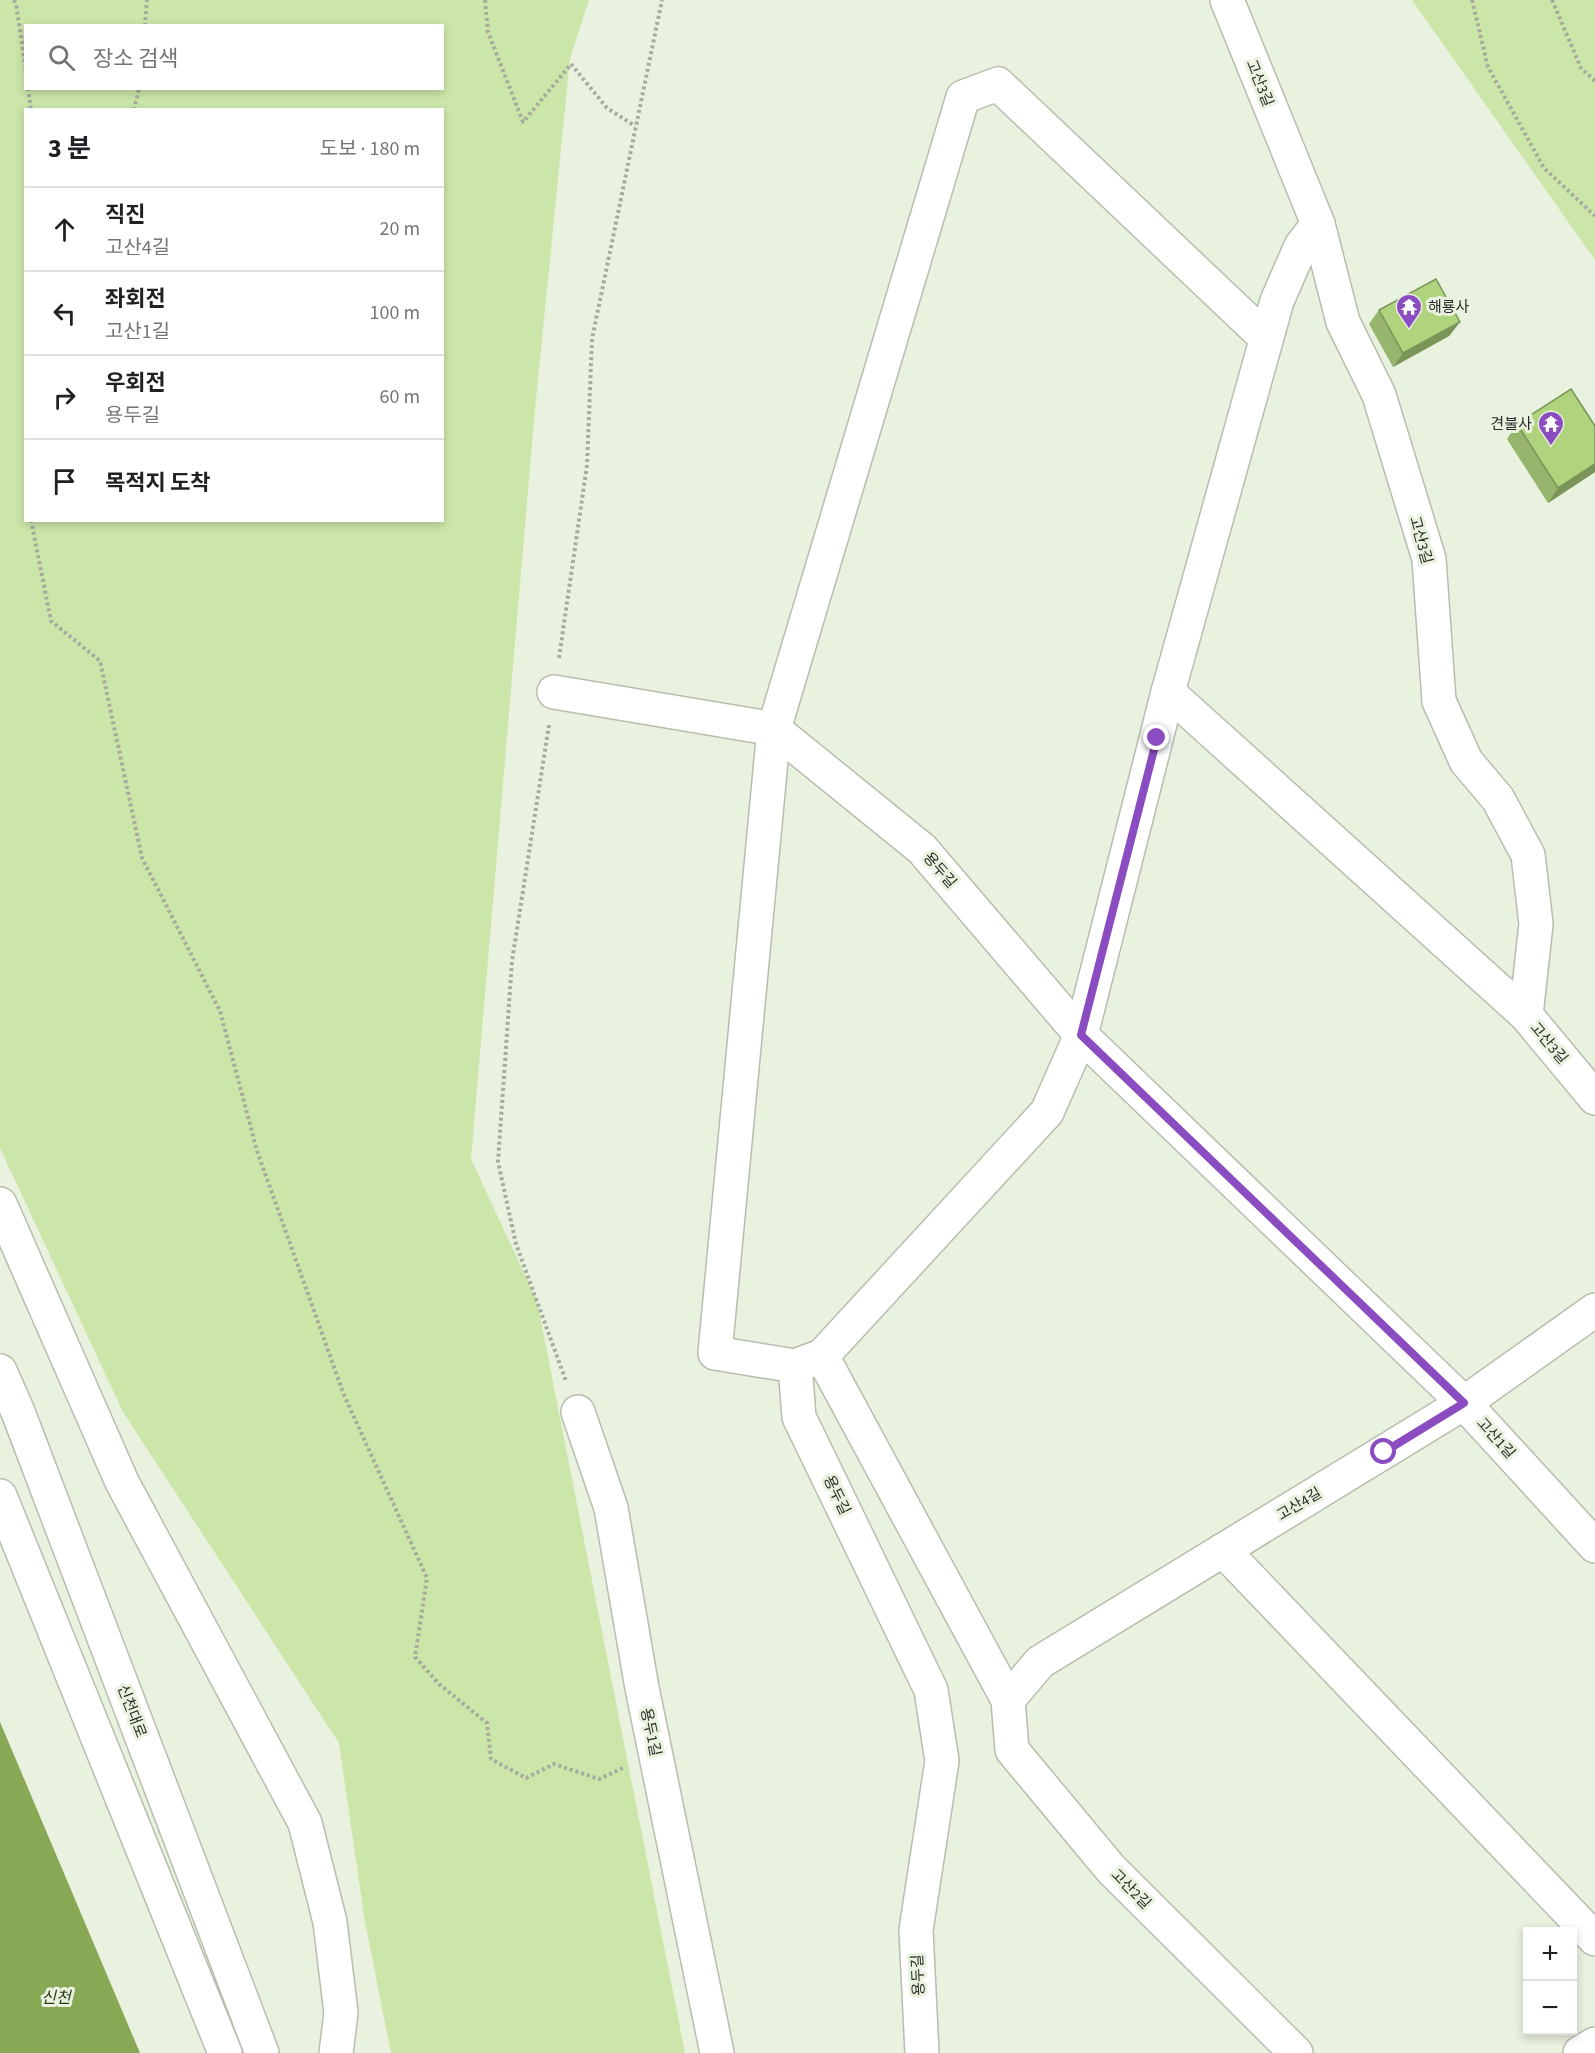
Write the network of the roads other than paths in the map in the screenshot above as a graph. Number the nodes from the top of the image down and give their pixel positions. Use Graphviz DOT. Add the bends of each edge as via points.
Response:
graph roads {
  1 [pos="1227,0"];
  2 [pos="1318,224"];
  3 [pos="1266,338"];
  4 [pos="554,692"];
  5 [pos="1168,692"];
  6 [pos="774,729"];
  7 [pos="1526,1015"];
  8 [pos="1081,1035"];
  9 [pos="1595,1098"];
  10 [pos="0,1204"];
  11 [pos="1595,1310"];
  12 [pos="808,1361"];
  13 [pos="0,1371"];
  14 [pos="1464,1403"];
  15 [pos="578,1413"];
  16 [pos="0,1496"];
  17 [pos="1595,1546"];
  18 [pos="1223,1550"];
  19 [pos="1008,1700"];
  20 [pos="1595,1939"];
  21 [pos="1595,2044"];
  22 [pos="225,2053"];
  23 [pos="262,2053"];
  24 [pos="336,2053"];
  25 [pos="717,2053"];
  26 [pos="922,2053"];
  27 [pos="1296,2053"];
  28 [pos="1580,2053"];
  1 -- 2 [label="main road, 고산3길"];
  2 -- 3 [label="main road" via="1301,246"];
  2 -- 7 [label="main road, 고산3길" via="1343,322 1379,395 1429,559 1439,701 1466,761 1498,800 1528,855 1536,924"];
  3 -- 5 [label="main road"];
  3 -- 6 [label="main road" via="998,84 963,97"];
  4 -- 6 [label="main road"];
  5 -- 7 [label="main road"];
  5 -- 8 [label="main road"];
  6 -- 8 [label="main road, 용두길" via="922,849"];
  6 -- 12 [label="main road" via="715,1353"];
  7 -- 9 [label="main road, 고산3길"];
  8 -- 12 [label="main road" via="1047,1112"];
  8 -- 14 [label="main road, 고산1길"];
  10 -- 24 [label="main road" via="122,1482 305,1823 330,1922 341,2013"];
  11 -- 14 [label="main road, 고산4길"];
  12 -- 19 [label="main road"];
  12 -- 26 [label="main road, 용두길" via="799,1417 931,1690 942,1761 916,1930"];
  13 -- 23 [label="main road, 신천대로"];
  14 -- 17 [label="main road, 고산1길"];
  14 -- 18 [label="main road, 고산4길"];
  15 -- 25 [label="main road, 용두1길" via="610,1508"];
  16 -- 22 [label="main road"];
  18 -- 19 [label="main road, 고산4길" via="1040,1662"];
  18 -- 20 [label="main road"];
  19 -- 27 [label="main road, 고산2길" via="1012,1750 1111,1869"];
  21 -- 28 [label="main road"];
}
